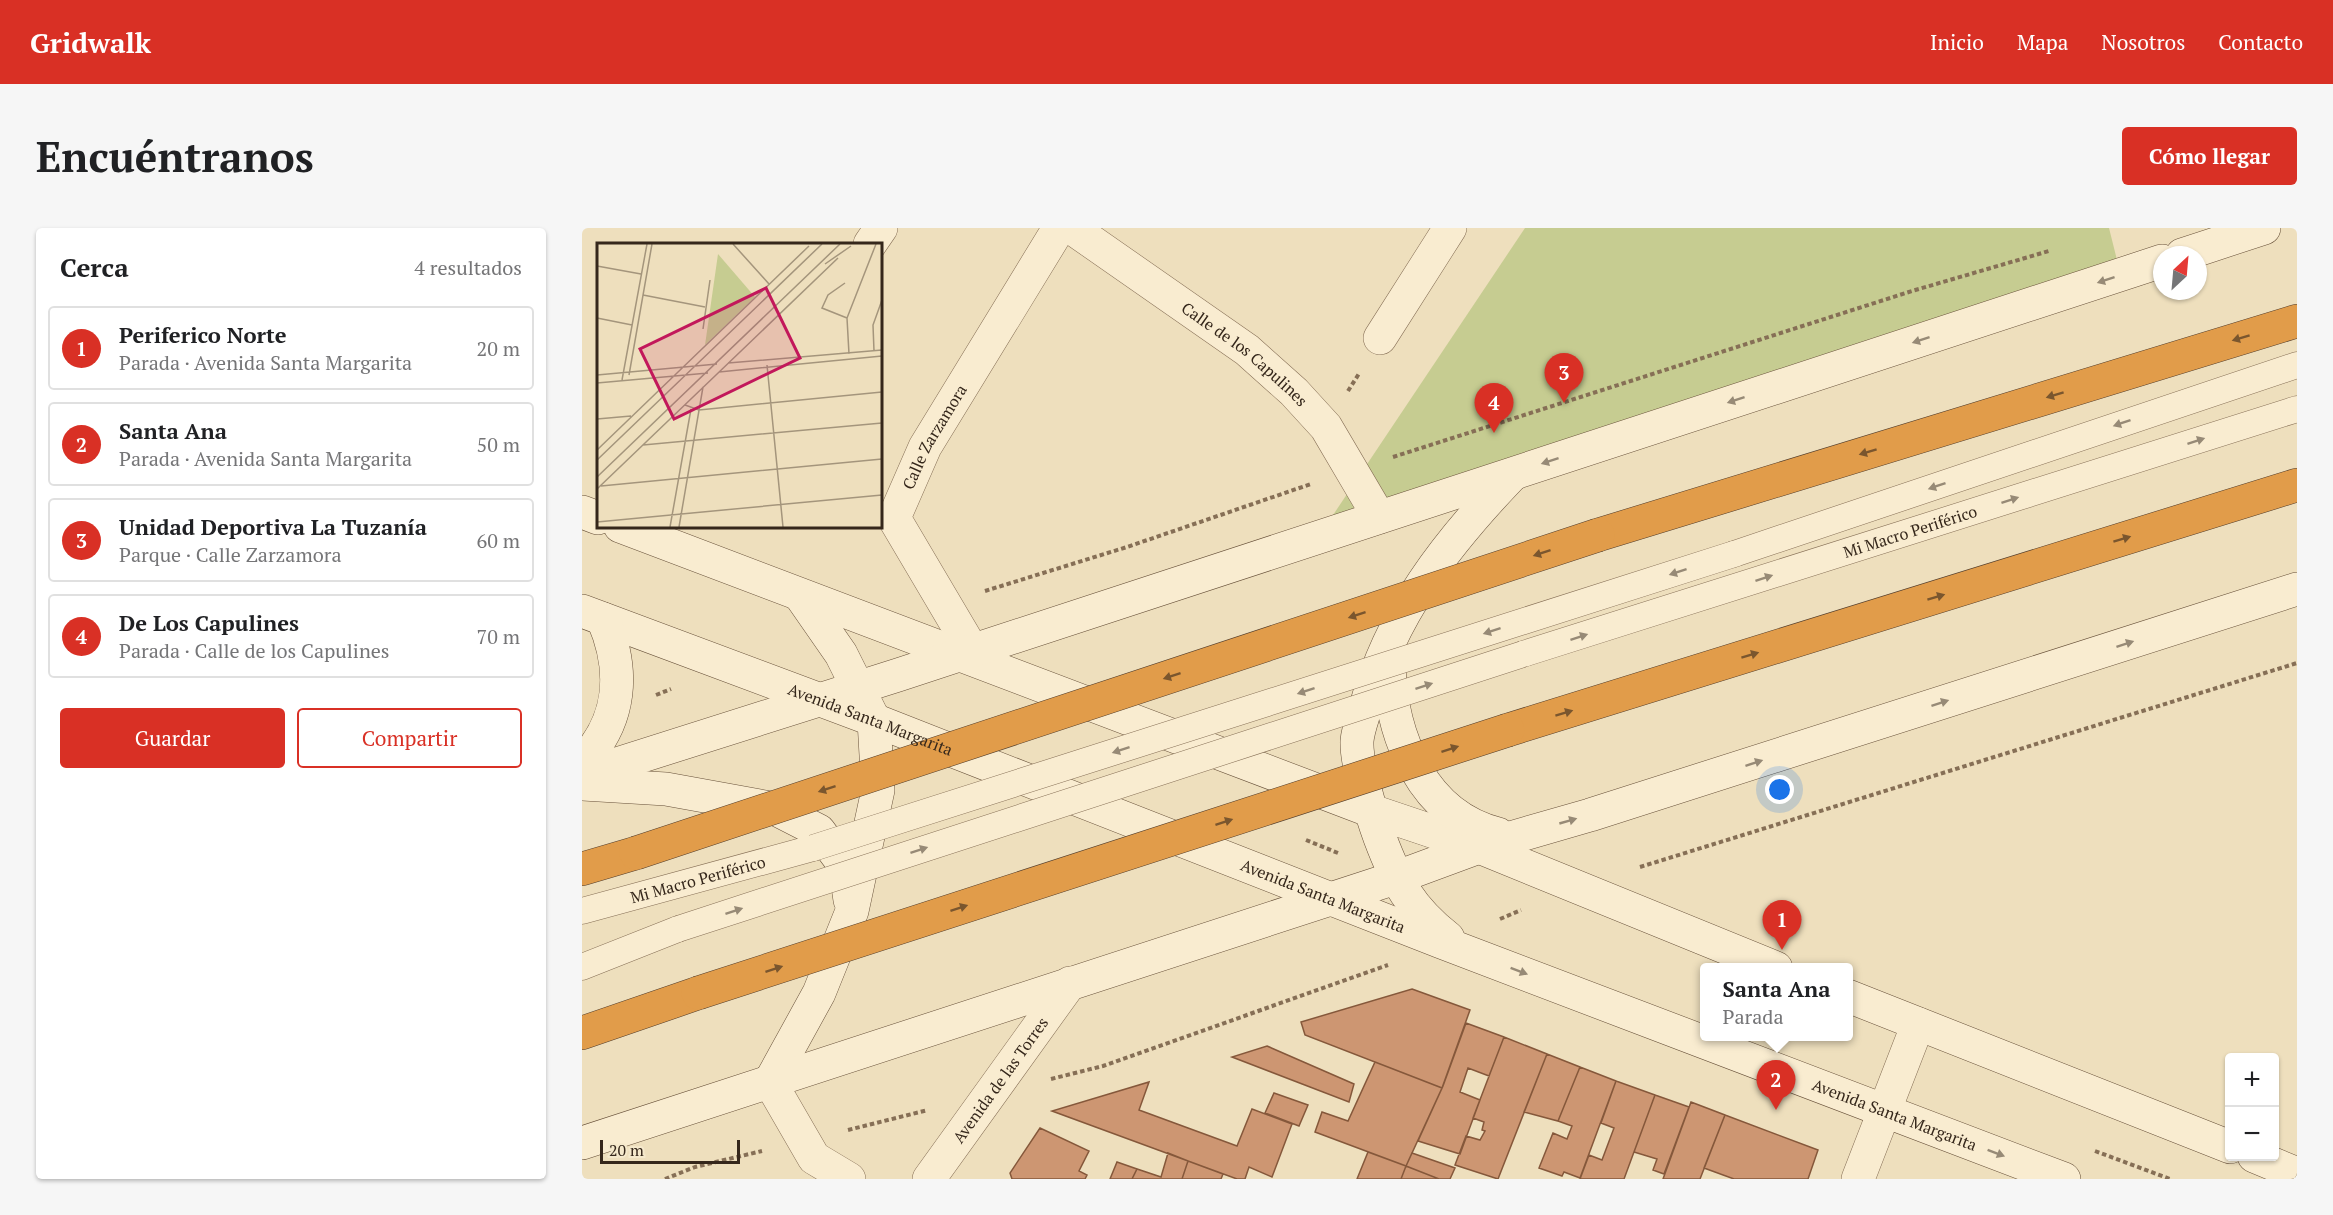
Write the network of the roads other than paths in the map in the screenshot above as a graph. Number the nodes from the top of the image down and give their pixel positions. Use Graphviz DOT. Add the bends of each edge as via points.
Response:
graph roads {
  1 [pos="881,228"];
  2 [pos="1059,228"];
  3 [pos="1072,228"];
  4 [pos="1450,228"];
  5 [pos="2264,228"];
  6 [pos="871,243"];
  7 [pos="2207,247"];
  8 [pos="2153,264"];
  9 [pos="2297,321"];
  10 [pos="1380,338"];
  11 [pos="2297,364"];
  12 [pos="2297,409"];
  13 [pos="1513,473"];
  14 [pos="2297,485"];
  15 [pos="582,512"];
  16 [pos="1378,517"];
  17 [pos="597,518"];
  18 [pos="632,528"];
  19 [pos="661,533"];
  20 [pos="2297,589"];
  21 [pos="800,595"];
  22 [pos="592,615"];
  23 [pos="1393,633"];
  24 [pos="965,652"];
  25 [pos="858,687"];
  26 [pos="817,700"];
  27 [pos="874,720"];
  28 [pos="582,762"];
  29 [pos="582,775"];
  30 [pos="582,784"];
  31 [pos="1370,810"];
  32 [pos="1512,837"];
  33 [pos="1479,847"];
  34 [pos="582,869"];
  35 [pos="1395,878"];
  36 [pos="1330,899"];
  37 [pos="582,911"];
  38 [pos="852,911"];
  39 [pos="1465,951"];
  40 [pos="1764,963"];
  41 [pos="582,968"];
  42 [pos="1070,983"];
  43 [pos="1853,998"];
  44 [pos="1918,1024"];
  45 [pos="582,1033"];
  46 [pos="1700,1040"];
  47 [pos="1702,1041"];
  48 [pos="770,1082"];
  49 [pos="1884,1110"];
  50 [pos="582,1143"];
  51 [pos="2225,1145"];
  52 [pos="2266,1161"];
  53 [pos="807,1169"];
  54 [pos="2297,1174"];
  55 [pos="849,1179"];
  56 [pos="929,1179"];
  57 [pos="1858,1179"];
  58 [pos="2064,1179"];
  1 -- 6 [label="main road"];
  2 -- 24 [label="main road, Calle Zarzamora" via="925,447 894,518"];
  3 -- 16 [label="main road, Calle de los Capulines" via="1247,350 1294,392 1326,428"];
  4 -- 10 [label="main road"];
  5 -- 7 [label="main road"];
  8 -- 13 [label="main road, one-way"];
  9 -- 34 [label="highway, one-way, bridge" via="1598,535"];
  11 -- 37 [label="lane, Mi Macro Periférico, one-way, bridge" via="1734,554 813,848"];
  41 -- 12 [label="lane, Mi Macro Periférico, one-way, bridge" via="678,929 1523,654"];
  13 -- 16 [label="main road"];
  13 -- 23 [label="main road" via="1450,543"];
  45 -- 14 [label="highway, one-way, bridge" via="1508,730"];
  15 -- 17 [label="main road"];
  16 -- 24 [label="main road"];
  18 -- 19 [label="main road"];
  19 -- 21 [label="main road"];
  32 -- 20 [label="main road, one-way"];
  21 -- 24 [label="main road"];
  21 -- 25 [label="main road" via="841,654"];
  22 -- 26 [label="main road, Avenida Santa Margarita"];
  22 -- 28 [label="main road" via="612,640 617,663 615,710 593,751"];
  23 -- 31 [label="main road" via="1372,685 1357,741"];
  23 -- 32 [label="main road" via="1389,695 1407,754 1425,783 1448,808 1476,828"];
  24 -- 25 [label="main road"];
  24 -- 31 [label="main road"];
  25 -- 26 [label="main road"];
  25 -- 27 [label="main road"];
  26 -- 27 [label="main road, Avenida Santa Margarita"];
  26 -- 29 [label="main road"];
  27 -- 36 [label="main road, Avenida Santa Margarita"];
  27 -- 38 [label="main road" via="878,790"];
  30 -- 38 [label="main road" via="666,789 776,809 819,831 845,866"];
  31 -- 33 [label="main road"];
  31 -- 35 [label="main road"];
  32 -- 33 [label="main road"];
  33 -- 35 [label="main road"];
  33 -- 40 [label="main road"];
  35 -- 36 [label="main road"];
  35 -- 39 [label="main road" via="1424,919"];
  36 -- 39 [label="main road, Avenida Santa Margarita"];
  36 -- 42 [label="main road"];
  38 -- 48 [label="main road" via="819,993"];
  39 -- 46 [label="main road, Avenida Santa Margarita, one-way"];
  42 -- 48 [label="main road"];
  42 -- 56 [label="main road, Avenida de las Torres"];
  43 -- 44 [label="main road"];
  44 -- 49 [label="main road"];
  44 -- 51 [label="main road"];
  47 -- 49 [label="main road, Avenida Santa Margarita, one-way"];
  48 -- 50 [label="main road"];
  48 -- 53 [label="main road"];
  49 -- 57 [label="main road"];
  49 -- 58 [label="main road, Avenida Santa Margarita, one-way"];
  52 -- 54 [label="main road"];
  53 -- 55 [label="main road"];
}
